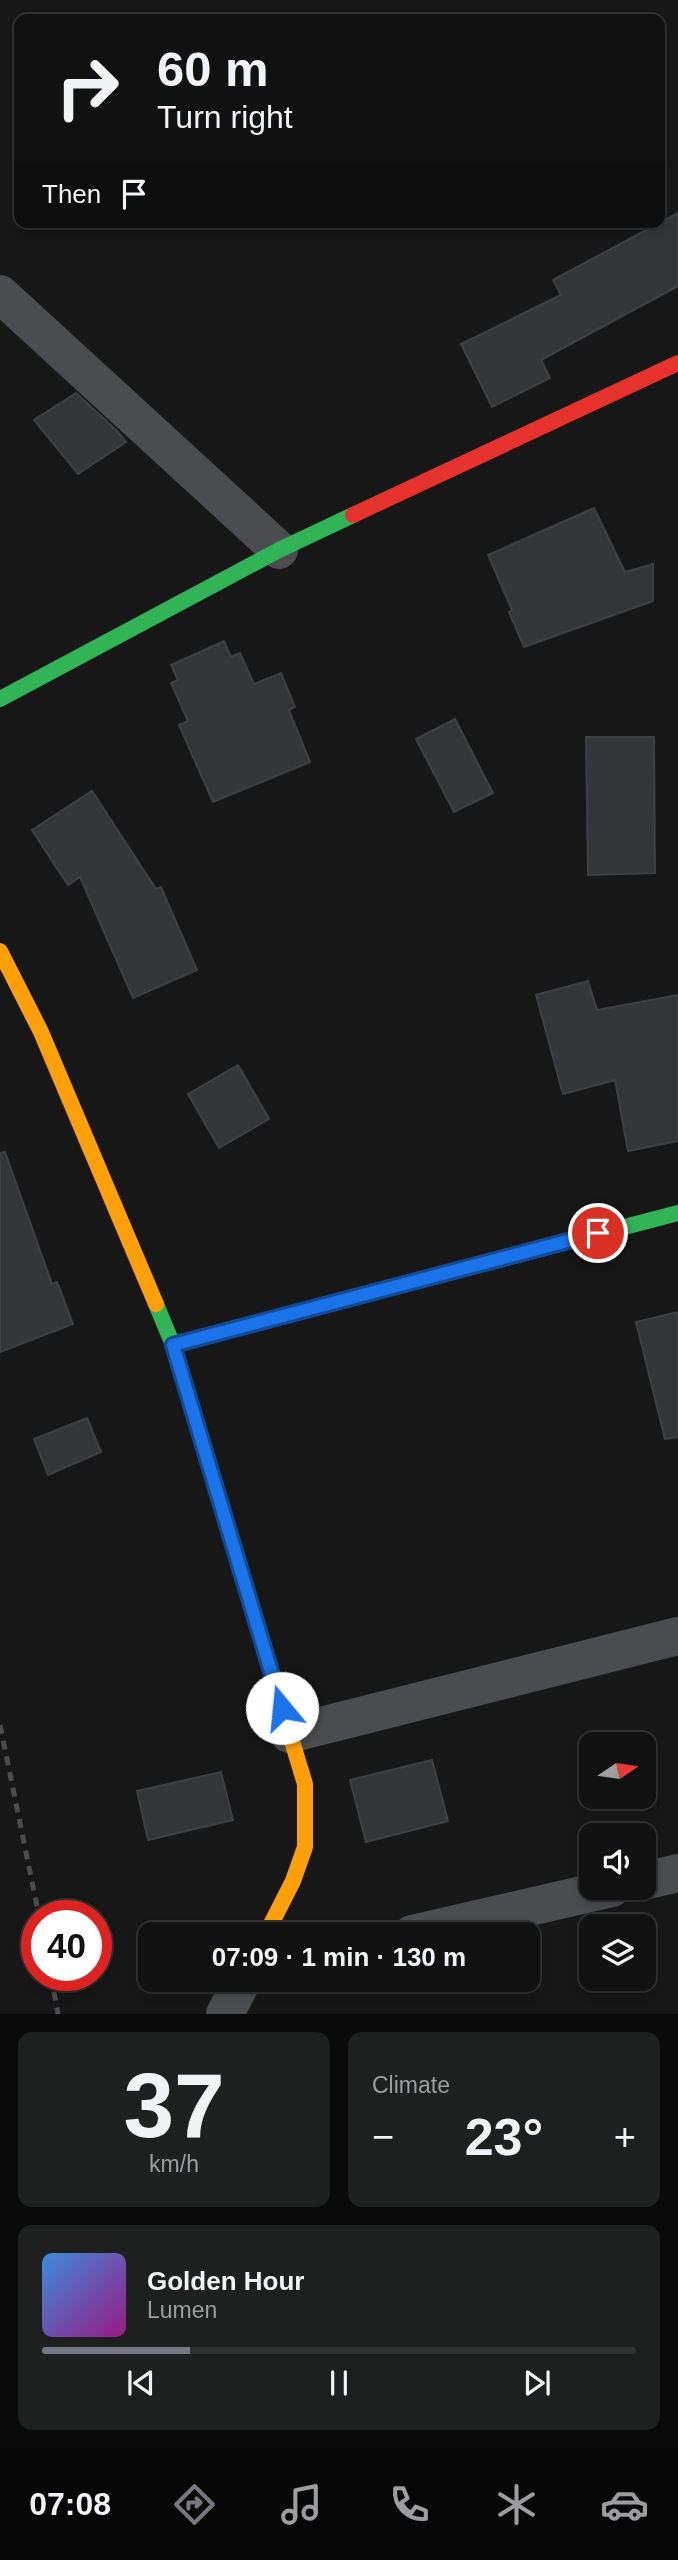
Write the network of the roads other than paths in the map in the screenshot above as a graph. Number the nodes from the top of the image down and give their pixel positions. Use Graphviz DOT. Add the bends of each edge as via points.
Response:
graph roads {
  1 [pos="0,294"];
  2 [pos="678,363"];
  3 [pos="279,550"];
  4 [pos="0,699"];
  5 [pos="0,951"];
  6 [pos="678,1213"];
  7 [pos="173,1345"];
  8 [pos="678,1636"];
  9 [pos="289,1734"];
  10 [pos="678,1873"];
  11 [pos="656,1878"];
  12 [pos="579,1896"];
  13 [pos="272,1922"];
  14 [pos="464,1922"];
  15 [pos="236,1992"];
  16 [pos="225,2014"];
  1 -- 3 [label="street"];
  2 -- 3 [label="street"];
  3 -- 4 [label="street"];
  5 -- 7 [label="street" via="40,1032"];
  6 -- 7 [label="street"];
  7 -- 9 [label="street"];
  8 -- 9 [label="street"];
  9 -- 13 [label="street" via="305,1784 305,1847"];
  10 -- 11 [label="street"];
  12 -- 14 [label="street"];
  15 -- 16 [label="street"];
}
